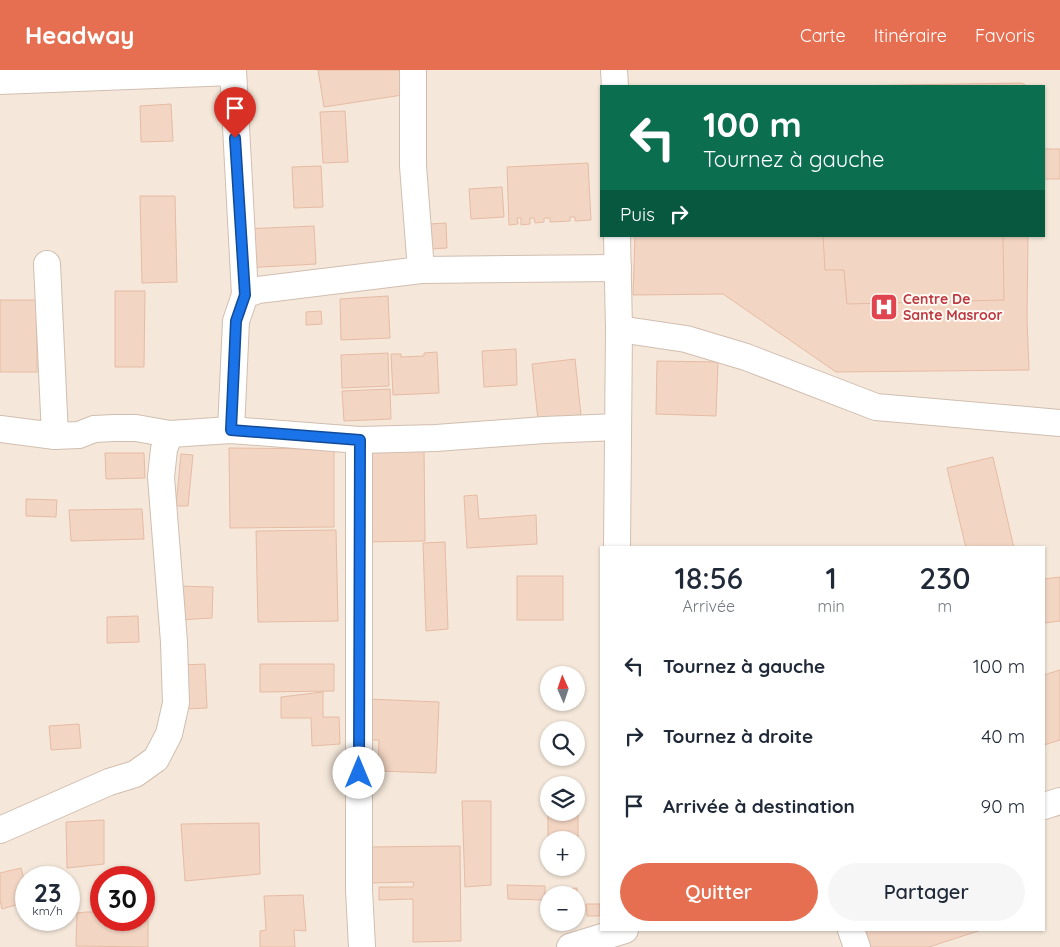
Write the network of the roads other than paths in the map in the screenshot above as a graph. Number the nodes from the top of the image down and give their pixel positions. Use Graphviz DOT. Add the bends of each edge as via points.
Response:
graph roads {
  1 [pos="413,70"];
  2 [pos="614,70"];
  3 [pos="233,71"];
  4 [pos="0,81"];
  5 [pos="615,85"];
  6 [pos="617,237"];
  7 [pos="47,264"];
  8 [pos="618,268"];
  9 [pos="421,270"];
  10 [pos="245,295"];
  11 [pos="618,329"];
  12 [pos="1060,423"];
  13 [pos="618,428"];
  14 [pos="0,430"];
  15 [pos="231,430"];
  16 [pos="170,434"];
  17 [pos="55,436"];
  18 [pos="360,440"];
  19 [pos="617,546"];
  20 [pos="1060,801"];
  21 [pos="1045,806"];
  22 [pos="0,830"];
  23 [pos="620,931"];
  24 [pos="852,931"];
  25 [pos="362,947"];
  26 [pos="570,947"];
  27 [pos="857,947"];
  1 -- 9 [label="street" via="413,166"];
  2 -- 5 [label="street"];
  3 -- 4 [label="street"];
  3 -- 10 [label="street"];
  6 -- 8 [label="street"];
  7 -- 17 [label="street"];
  8 -- 9 [label="street"];
  8 -- 11 [label="street"];
  9 -- 10 [label="street" via="258,290"];
  10 -- 15 [label="street" via="236,321"];
  11 -- 12 [label="street" via="686,339 746,357 876,407"];
  11 -- 13 [label="street"];
  13 -- 18 [label="street"];
  13 -- 19 [label="street"];
  14 -- 17 [label="street"];
  15 -- 16 [label="street"];
  15 -- 18 [label="street"];
  16 -- 17 [label="street" via="114,428"];
  16 -- 22 [label="street" via="164,449 161,477 176,694 169,734 156,759 135,774 109,782"];
  18 -- 25 [label="street" via="359,890"];
  20 -- 21 [label="street"];
  23 -- 26 [label="street"];
  24 -- 27 [label="street"];
}
